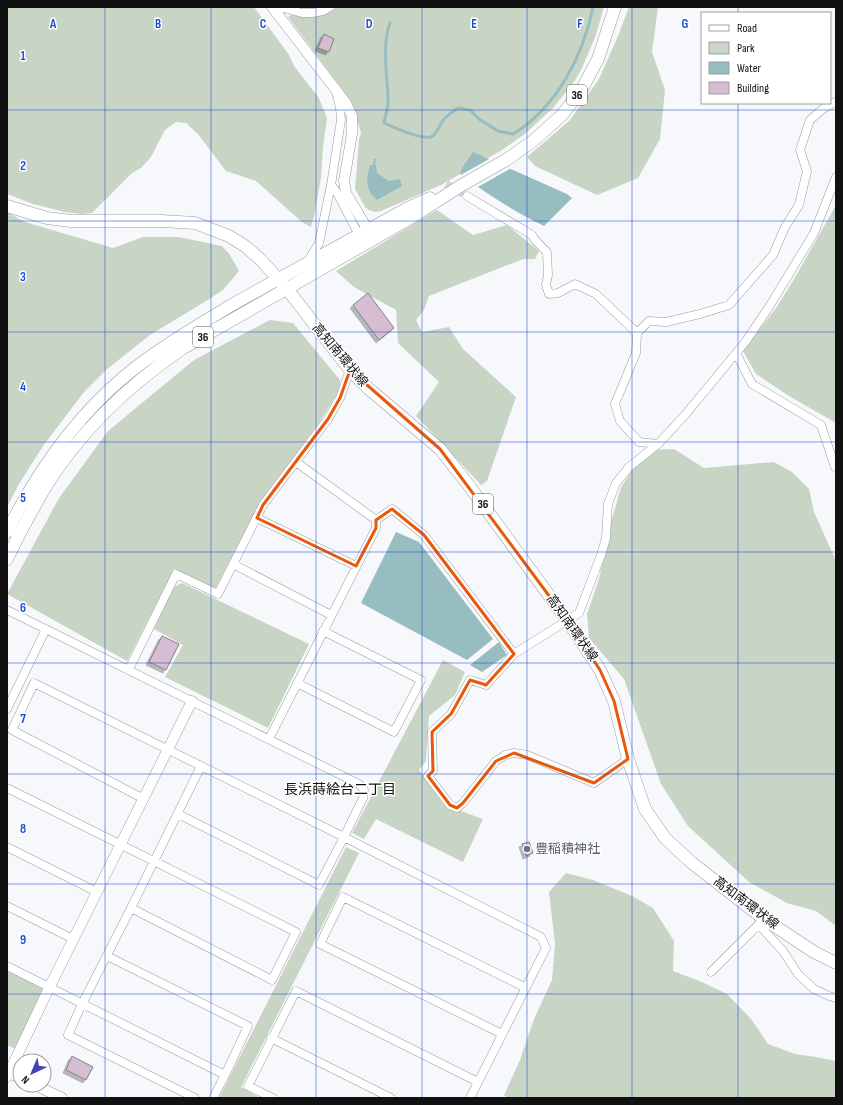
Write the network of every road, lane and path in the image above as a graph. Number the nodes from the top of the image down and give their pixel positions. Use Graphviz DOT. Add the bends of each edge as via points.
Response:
graph roads {
  1 [pos="330,7"];
  2 [pos="615,7"];
  3 [pos="274,9"];
  4 [pos="335,90"];
  5 [pos="831,104"];
  6 [pos="836,177"];
  7 [pos="331,185"];
  8 [pos="465,190"];
  9 [pos="7,206"];
  10 [pos="365,236"];
  11 [pos="307,263"];
  12 [pos="278,278"];
  13 [pos="287,289"];
  14 [pos="637,333"];
  15 [pos="736,353"];
  16 [pos="350,370"];
  17 [pos="658,444"];
  18 [pos="296,462"];
  19 [pos="835,467"];
  20 [pos="257,518"];
  21 [pos="376,520"];
  22 [pos="7,532"];
  23 [pos="7,559"];
  24 [pos="233,564"];
  25 [pos="356,566"];
  26 [pos="7,610"];
  27 [pos="331,615"];
  28 [pos="567,620"];
  29 [pos="46,629"];
  30 [pos="323,632"];
  31 [pos="514,654"];
  32 [pos="128,669"];
  33 [pos="297,683"];
  34 [pos="192,701"];
  35 [pos="7,709"];
  36 [pos="269,739"];
  37 [pos="168,749"];
  38 [pos="628,759"];
  39 [pos="201,766"];
  40 [pos="7,788"];
  41 [pos="144,799"];
  42 [pos="178,814"];
  43 [pos="344,837"];
  44 [pos="121,844"];
  45 [pos="7,847"];
  46 [pos="153,861"];
  47 [pos="97,892"];
  48 [pos="7,906"];
  49 [pos="131,908"];
  50 [pos="762,922"];
  51 [pos="73,939"];
  52 [pos="107,956"];
  53 [pos="836,963"];
  54 [pos="7,966"];
  55 [pos="711,972"];
  56 [pos="49,988"];
  57 [pos="526,988"];
  58 [pos="836,998"];
  59 [pos="82,1004"];
  60 [pos="502,1034"];
  61 [pos="271,1038"];
  62 [pos="8,1074"];
  63 [pos="225,1075"];
  64 [pos="478,1082"];
  65 [pos="52,1093"];
  66 [pos="62,1098"];
  67 [pos="195,1098"];
  68 [pos="213,1098"];
  69 [pos="273,1098"];
  70 [pos="391,1098"];
  71 [pos="470,1098"];
  1 -- 3 [label="street" via="323,11 302,14 284,8"];
  2 -- 8 [label="main road, 36" via="598,59 582,89 562,115 533,141"];
  3 -- 4 [label="street"];
  4 -- 7 [label="street" via="341,120"];
  4 -- 10 [label="street" via="346,103 352,116 352,134 344,181 346,193"];
  5 -- 14 [label="street" via="810,120 800,150 807,171 799,205 785,227 773,255 729,305 666,322 650,321"];
  6 -- 15 [label="street" via="814,233"];
  7 -- 10 [label="street"];
  7 -- 11 [label="street" via="319,243"];
  8 -- 10 [label="main road, 36"];
  8 -- 14 [label="street" via="532,235 547,252 546,285 549,294 558,293 575,284 596,294"];
  9 -- 12 [label="main road, 高知南環状線 / 36" via="47,218 71,221 194,223 229,236 245,246"];
  10 -- 11 [label="main road, 36"];
  10 -- 13 [label="main road, 36"];
  11 -- 12 [label="main road, 36"];
  12 -- 13 [label="main road, 高知南環状線 / 36"];
  12 -- 22 [label="main road, 36" via="178,337 119,381 60,444"];
  13 -- 16 [label="main road, 高知南環状線 / 36"];
  13 -- 23 [label="main road, 36" via="183,348 133,385 114,403 70,452 24,525"];
  14 -- 17 [label="street" via="636,353 615,404 620,421 639,442"];
  15 -- 17 [label="street"];
  15 -- 19 [label="street" via="752,384 821,426"];
  16 -- 18 [label="street" via="334,409"];
  16 -- 28 [label="main road, 高知南環状線 / 36" via="440,449 468,483"];
  17 -- 28 [label="street" via="629,467 616,483 608,504 606,538 601,555 579,613"];
  18 -- 20 [label="street" via="263,505"];
  18 -- 21 [label="street"];
  20 -- 24 [label="street"];
  20 -- 25 [label="street"];
  21 -- 25 [label="street" via="376,528"];
  21 -- 31 [label="street" via="392,509 424,535"];
  24 -- 27 [label="street"];
  24 -- 32 [label="street" via="218,594 176,574"];
  25 -- 27 [label="street"];
  26 -- 29 [label="street"];
  27 -- 30 [label="street"];
  28 -- 31 [label="street"];
  28 -- 38 [label="main road, 高知南環状線 / 36" via="600,670 614,701"];
  29 -- 32 [label="street"];
  29 -- 35 [label="street"];
  30 -- 33 [label="street"];
  30 -- 33 [label="street" via="421,680 394,732"];
  31 -- 38 [label="street" via="486,685 470,680 451,714 432,732 433,771 428,776 450,805 456,808 463,803 496,761 510,754 527,755 594,783"];
  32 -- 34 [label="street"];
  33 -- 36 [label="street"];
  34 -- 36 [label="street"];
  34 -- 37 [label="street"];
  36 -- 43 [label="street" via="359,784 364,790 363,798"];
  37 -- 39 [label="street"];
  37 -- 41 [label="street"];
  37 -- 41 [label="street" via="34,683 12,730"];
  38 -- 50 [label="main road, 高知南環状線 / 36" via="645,809 664,838"];
  39 -- 42 [label="street"];
  39 -- 43 [label="street"];
  40 -- 44 [label="street"];
  41 -- 44 [label="street"];
  42 -- 43 [label="street" via="319,885"];
  42 -- 46 [label="street"];
  43 -- 57 [label="street" via="541,937 546,948"];
  44 -- 46 [label="street"];
  44 -- 47 [label="street"];
  45 -- 47 [label="street"];
  46 -- 49 [label="street"];
  46 -- 49 [label="street" via="296,932 272,980"];
  47 -- 51 [label="street"];
  48 -- 51 [label="street"];
  49 -- 52 [label="street"];
  50 -- 53 [label="main road, 高知南環状線 / 36"];
  50 -- 55 [label="street"];
  50 -- 58 [label="street" via="798,974 814,989"];
  51 -- 56 [label="street"];
  52 -- 59 [label="street"];
  52 -- 63 [label="street" via="248,1026"];
  54 -- 56 [label="street"];
  56 -- 59 [label="street"];
  56 -- 62 [label="street"];
  57 -- 60 [label="street"];
  57 -- 60 [label="street" via="343,897 320,944"];
  59 -- 63 [label="street"];
  59 -- 67 [label="street" via="68,1035"];
  60 -- 64 [label="street"];
  61 -- 64 [label="street" via="296,991"];
  61 -- 69 [label="street" via="248,1086"];
  61 -- 70 [label="street"];
  63 -- 68 [label="street"];
  64 -- 71 [label="street"];
  65 -- 66 [label="street"];
}
